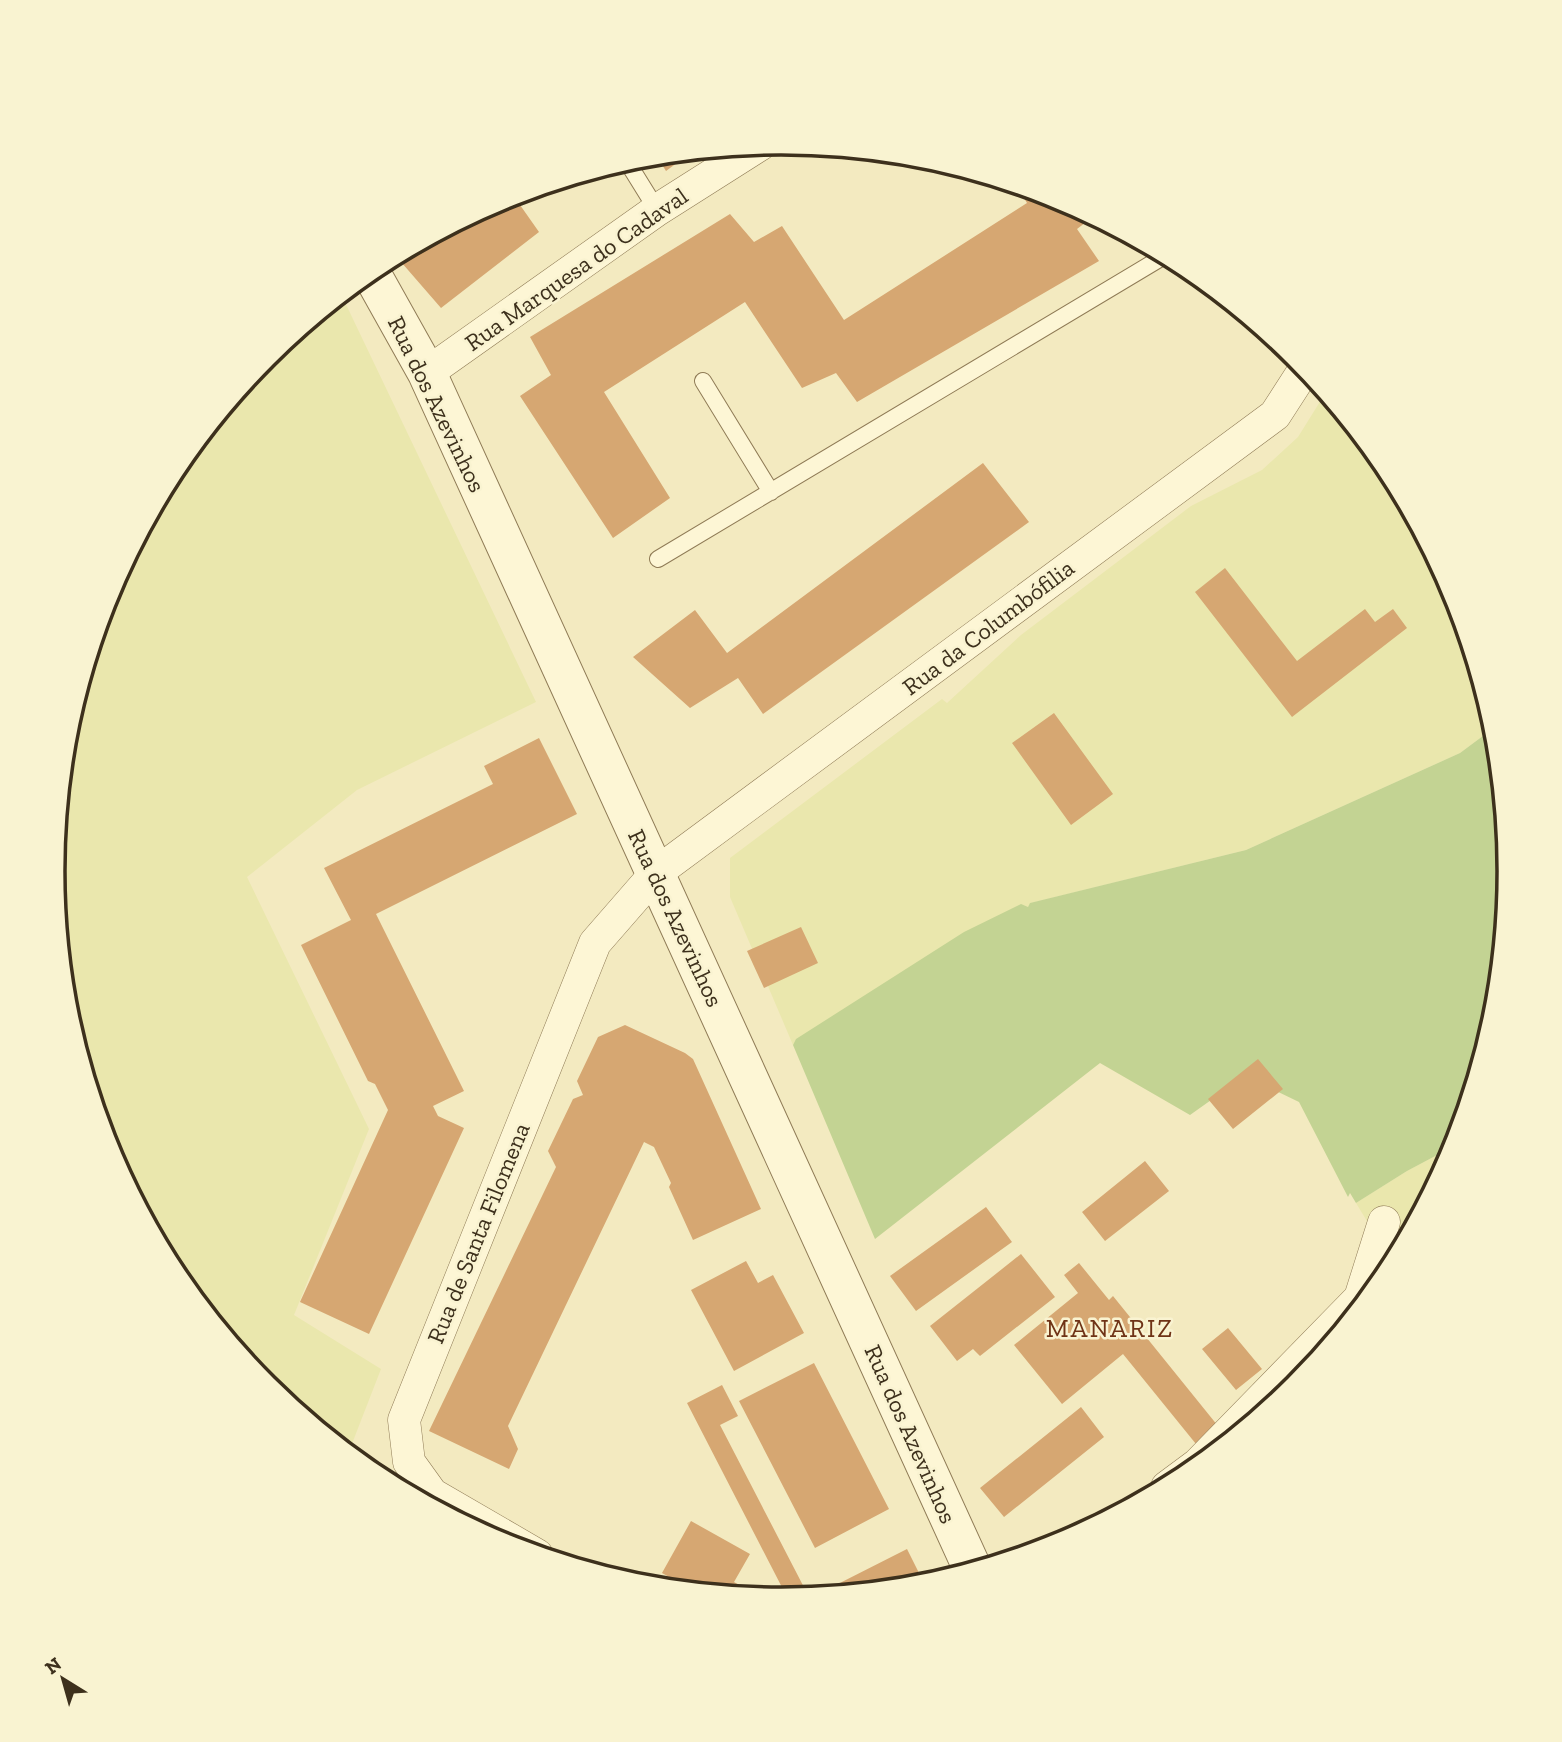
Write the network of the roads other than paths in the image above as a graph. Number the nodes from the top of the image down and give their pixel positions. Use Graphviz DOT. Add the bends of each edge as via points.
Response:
graph roads {
  1 [pos="744,156"];
  2 [pos="633,171"];
  3 [pos="657,210"];
  4 [pos="1156,261"];
  5 [pos="375,281"];
  6 [pos="427,373"];
  7 [pos="1299,377"];
  8 [pos="703,381"];
  9 [pos="771,492"];
  10 [pos="658,559"];
  11 [pos="656,873"];
  12 [pos="1384,1222"];
  13 [pos="1363,1288"];
  14 [pos="1339,1320"];
  15 [pos="1242,1419"];
  16 [pos="468,1515"];
  17 [pos="969,1562"];
  1 -- 3 [label="street, Rua Marquesa do Cadaval"];
  2 -- 3 [label="lane"];
  3 -- 6 [label="street, Rua Marquesa do Cadaval"];
  4 -- 9 [label="lane"];
  5 -- 6 [label="street, Rua dos Azevinhos"];
  6 -- 11 [label="street, Rua dos Azevinhos"];
  7 -- 11 [label="street, Rua da Columbófilia" via="1275,415"];
  8 -- 9 [label="lane"];
  9 -- 10 [label="lane"];
  11 -- 16 [label="street, Rua de Santa Filomena" via="594,943 404,1419 409,1462 432,1494"];
  11 -- 17 [label="street, Rua dos Azevinhos"];
  12 -- 13 [label="street"];
  14 -- 15 [label="street"];
}
